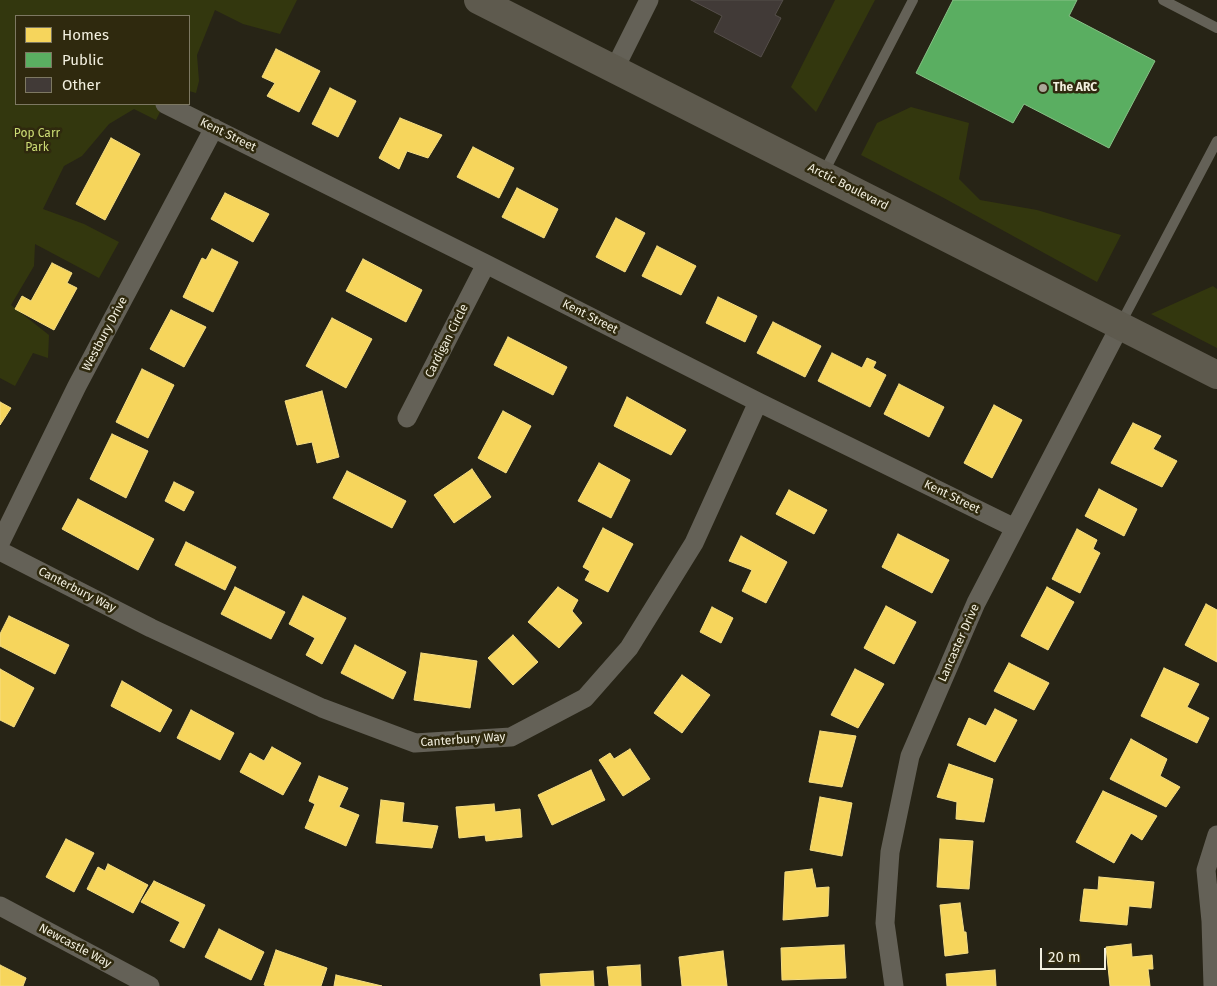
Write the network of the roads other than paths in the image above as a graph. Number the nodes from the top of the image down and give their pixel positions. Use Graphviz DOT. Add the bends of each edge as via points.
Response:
graph roads {
  1 [pos="478,0"];
  2 [pos="649,0"];
  3 [pos="913,0"];
  4 [pos="1163,0"];
  5 [pos="1217,28"];
  6 [pos="614,70"];
  7 [pos="166,105"];
  8 [pos="214,128"];
  9 [pos="1217,141"];
  10 [pos="823,174"];
  11 [pos="486,264"];
  12 [pos="1120,326"];
  13 [pos="1217,375"];
  14 [pos="758,402"];
  15 [pos="407,418"];
  16 [pos="1016,528"];
  17 [pos="0,543"];
  18 [pos="0,551"];
  19 [pos="1217,836"];
  20 [pos="0,906"];
  21 [pos="150,986"];
  22 [pos="894,986"];
  23 [pos="1213,986"];
  1 -- 6 [label="main road, Arctic Boulevard"];
  2 -- 6 [label="street"];
  3 -- 10 [label="lane"];
  4 -- 5 [label="lane"];
  6 -- 10 [label="main road, Arctic Boulevard"];
  7 -- 8 [label="street, Kent Street"];
  8 -- 11 [label="street, Kent Street"];
  8 -- 17 [label="street, Westbury Drive" via="77,386"];
  9 -- 12 [label="lane"];
  10 -- 12 [label="main road, Arctic Boulevard"];
  11 -- 14 [label="street, Kent Street"];
  11 -- 15 [label="street, Cardigan Circle"];
  12 -- 13 [label="main road, Arctic Boulevard"];
  12 -- 16 [label="street, Lancaster Drive"];
  14 -- 16 [label="street, Kent Street"];
  14 -- 18 [label="street, Canterbury Way" via="694,543 629,648 585,698 511,737 415,743 322,708 151,628"];
  16 -- 22 [label="street, Lancaster Drive" via="976,603 910,756 890,852 886,905 885,922"];
  19 -- 23 [label="street" via="1206,870"];
  20 -- 21 [label="street, Newcastle Way"];
}
